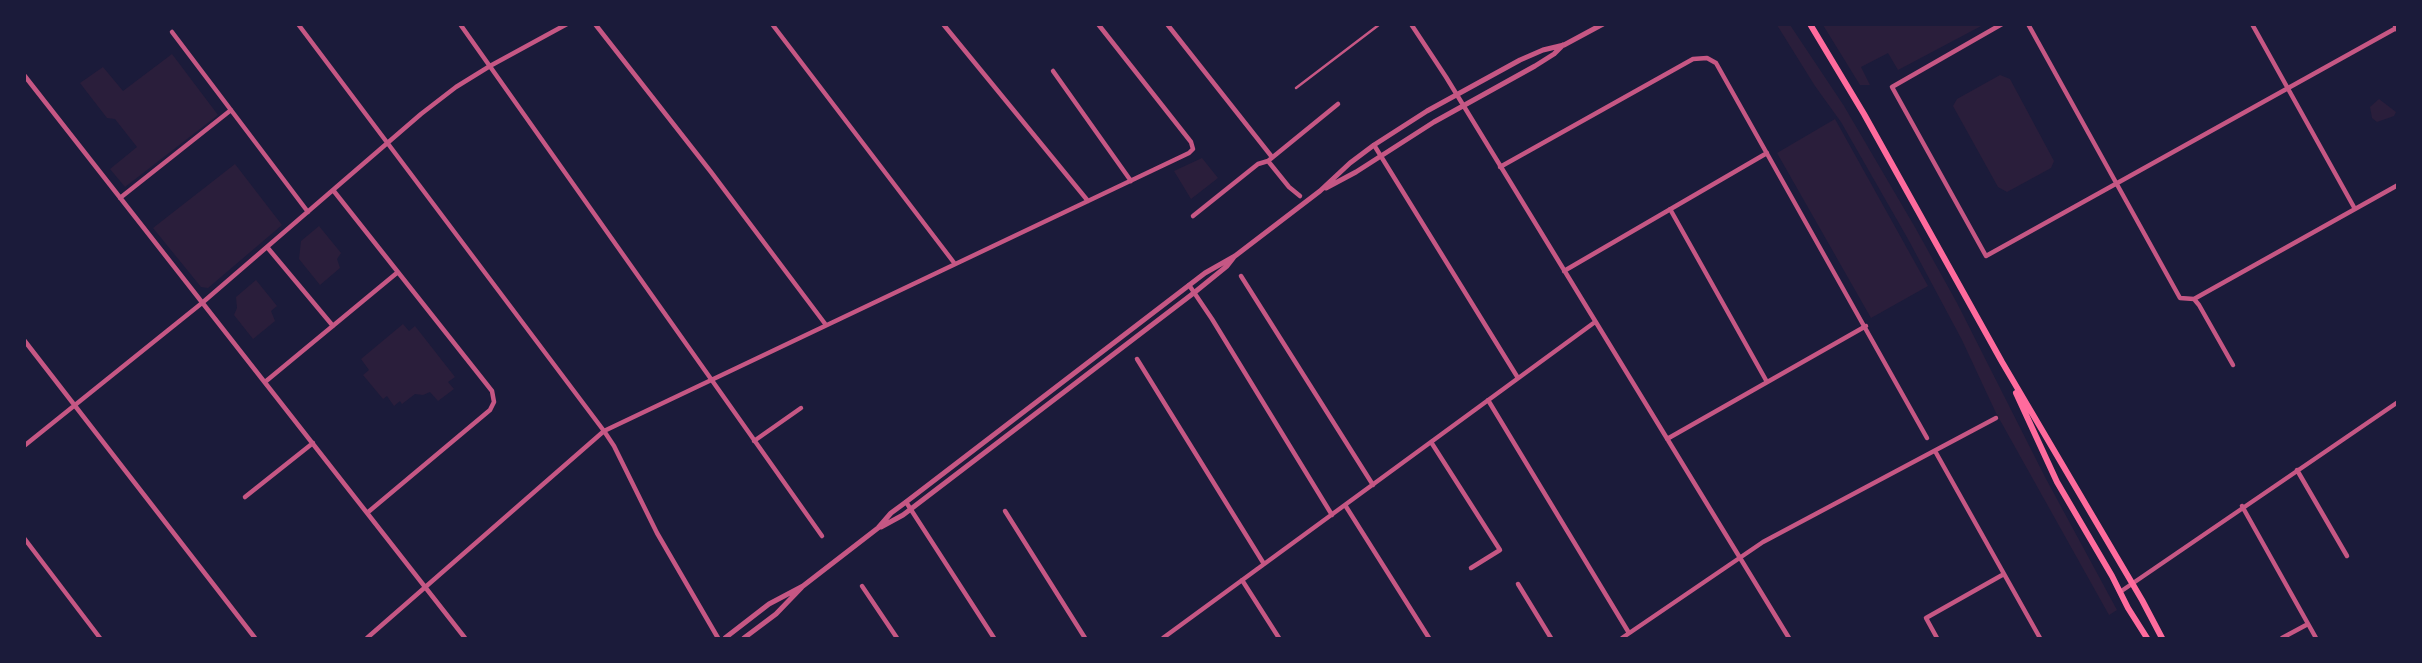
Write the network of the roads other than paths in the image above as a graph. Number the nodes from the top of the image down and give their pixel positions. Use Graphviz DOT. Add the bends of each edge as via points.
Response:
graph roads {
  1 [pos="298,24"];
  2 [pos="460,24"];
  3 [pos="567,24"];
  4 [pos="596,24"];
  5 [pos="772,24"];
  6 [pos="943,24"];
  7 [pos="1098,24"];
  8 [pos="1177,24"];
  9 [pos="1380,24"];
  10 [pos="1410,24"];
  11 [pos="1603,24"];
  12 [pos="1810,24"];
  13 [pos="2002,24"];
  14 [pos="2028,24"];
  15 [pos="2252,24"];
  16 [pos="1169,27"];
  17 [pos="2396,27"];
  18 [pos="172,32"];
  19 [pos="1564,45"];
  20 [pos="490,66"];
  21 [pos="1053,71"];
  22 [pos="24,75"];
  23 [pos="1296,88"];
  24 [pos="2287,88"];
  25 [pos="1457,95"];
  26 [pos="1338,104"];
  27 [pos="1463,105"];
  28 [pos="231,110"];
  29 [pos="387,144"];
  30 [pos="1374,145"];
  31 [pos="1767,153"];
  32 [pos="1381,155"];
  33 [pos="1270,159"];
  34 [pos="1500,167"];
  35 [pos="1131,181"];
  36 [pos="2116,184"];
  37 [pos="2398,186"];
  38 [pos="333,189"];
  39 [pos="1320,191"];
  40 [pos="1300,196"];
  41 [pos="120,198"];
  42 [pos="1088,201"];
  43 [pos="1670,209"];
  44 [pos="2355,209"];
  45 [pos="308,212"];
  46 [pos="1193,216"];
  47 [pos="267,247"];
  48 [pos="1235,256"];
  49 [pos="955,264"];
  50 [pos="1564,271"];
  51 [pos="398,272"];
  52 [pos="1241,276"];
  53 [pos="1189,285"];
  54 [pos="1195,292"];
  55 [pos="2194,299"];
  56 [pos="202,303"];
  57 [pos="1595,322"];
  58 [pos="826,325"];
  59 [pos="333,326"];
  60 [pos="1866,326"];
  61 [pos="24,340"];
  62 [pos="1137,359"];
  63 [pos="2002,362"];
  64 [pos="2233,365"];
  65 [pos="1518,378"];
  66 [pos="711,380"];
  67 [pos="265,382"];
  68 [pos="1767,382"];
  69 [pos="1488,400"];
  70 [pos="2398,402"];
  71 [pos="75,405"];
  72 [pos="801,408"];
  73 [pos="1996,418"];
  74 [pos="604,430"];
  75 [pos="1927,438"];
  76 [pos="1667,439"];
  77 [pos="754,441"];
  78 [pos="1431,442"];
  79 [pos="313,443"];
  80 [pos="24,446"];
  81 [pos="1935,452"];
  82 [pos="2297,470"];
  83 [pos="1373,485"];
  84 [pos="244,497"];
  85 [pos="906,502"];
  86 [pos="1345,505"];
  87 [pos="2242,506"];
  88 [pos="911,509"];
  89 [pos="1005,511"];
  90 [pos="368,513"];
  91 [pos="1332,515"];
  92 [pos="878,528"];
  93 [pos="822,536"];
  94 [pos="24,538"];
  95 [pos="2347,556"];
  96 [pos="1739,557"];
  97 [pos="1264,564"];
  98 [pos="1471,568"];
  99 [pos="2004,575"];
  100 [pos="1242,580"];
  101 [pos="1518,584"];
  102 [pos="2133,585"];
  103 [pos="803,586"];
  104 [pos="862,586"];
  105 [pos="425,587"];
  106 [pos="2120,592"];
  107 [pos="2308,624"];
  108 [pos="1630,633"];
  109 [pos="100,639"];
  110 [pos="255,639"];
  111 [pos="367,639"];
  112 [pos="466,639"];
  113 [pos="718,639"];
  114 [pos="725,639"];
  115 [pos="744,639"];
  116 [pos="897,639"];
  117 [pos="994,639"];
  118 [pos="1085,639"];
  119 [pos="1163,639"];
  120 [pos="1279,639"];
  121 [pos="1429,639"];
  122 [pos="1552,639"];
  123 [pos="1622,639"];
  124 [pos="1790,639"];
  125 [pos="1937,639"];
  126 [pos="2040,639"];
  127 [pos="2147,639"];
  128 [pos="2162,639"];
  129 [pos="2282,639"];
  130 [pos="2316,639"];
  1 -- 29 [label="street"];
  2 -- 20 [label="street"];
  3 -- 20 [label="street"];
  4 -- 58 [label="street"];
  5 -- 49 [label="street"];
  6 -- 42 [label="street"];
  7 -- 35 [label="street" via="1193,149"];
  8 -- 16 [label="street"];
  9 -- 23 [label="lane"];
  10 -- 25 [label="street"];
  11 -- 19 [label="street"];
  12 -- 63 [label="main road"];
  13 -- 36 [label="street" via="1892,87 1986,256"];
  14 -- 36 [label="street"];
  15 -- 24 [label="street"];
  16 -- 33 [label="street"];
  17 -- 24 [label="street"];
  18 -- 28 [label="street"];
  19 -- 25 [label="street" via="1529,56"];
  19 -- 27 [label="street"];
  20 -- 29 [label="street" via="456,87"];
  20 -- 66 [label="street"];
  21 -- 35 [label="street"];
  22 -- 41 [label="street"];
  24 -- 36 [label="street"];
  24 -- 44 [label="street"];
  25 -- 27 [label="street"];
  25 -- 30 [label="street"];
  26 -- 33 [label="street"];
  27 -- 32 [label="street"];
  27 -- 34 [label="street"];
  28 -- 41 [label="street"];
  28 -- 45 [label="street"];
  29 -- 38 [label="street"];
  29 -- 74 [label="street"];
  30 -- 32 [label="street"];
  30 -- 39 [label="street"];
  31 -- 34 [label="street" via="1716,63 1700,57"];
  31 -- 43 [label="street"];
  31 -- 60 [label="street"];
  32 -- 39 [label="street"];
  32 -- 65 [label="street"];
  33 -- 40 [label="street"];
  33 -- 46 [label="street"];
  34 -- 50 [label="street"];
  35 -- 42 [label="street"];
  36 -- 55 [label="street" via="2180,299"];
  37 -- 44 [label="street"];
  38 -- 45 [label="street"];
  38 -- 51 [label="street"];
  39 -- 48 [label="street"];
  41 -- 56 [label="street"];
  42 -- 49 [label="street"];
  43 -- 50 [label="street"];
  43 -- 68 [label="street"];
  44 -- 55 [label="street"];
  45 -- 47 [label="street"];
  47 -- 56 [label="street"];
  47 -- 59 [label="street"];
  48 -- 53 [label="street"];
  48 -- 54 [label="street"];
  49 -- 58 [label="street"];
  50 -- 57 [label="street"];
  51 -- 59 [label="street"];
  51 -- 90 [label="street" via="492,391 494,402 490,411"];
  52 -- 83 [label="street"];
  53 -- 54 [label="street"];
  53 -- 85 [label="street"];
  54 -- 88 [label="street"];
  54 -- 91 [label="street"];
  55 -- 64 [label="street"];
  56 -- 67 [label="street"];
  56 -- 71 [label="street"];
  57 -- 65 [label="street"];
  57 -- 76 [label="street"];
  58 -- 66 [label="street"];
  59 -- 67 [label="street"];
  60 -- 68 [label="street"];
  60 -- 75 [label="street"];
  61 -- 71 [label="street"];
  62 -- 97 [label="street"];
  63 -- 102 [label="main road"];
  63 -- 106 [label="main road" via="2057,482"];
  65 -- 69 [label="street"];
  66 -- 74 [label="street"];
  66 -- 77 [label="street"];
  67 -- 79 [label="street"];
  68 -- 76 [label="street"];
  69 -- 78 [label="street"];
  69 -- 108 [label="street"];
  70 -- 82 [label="street"];
  71 -- 80 [label="street"];
  71 -- 110 [label="street"];
  72 -- 77 [label="street"];
  73 -- 81 [label="street"];
  74 -- 105 [label="street"];
  74 -- 113 [label="street"];
  76 -- 96 [label="street"];
  77 -- 93 [label="street"];
  78 -- 83 [label="street"];
  78 -- 98 [label="street" via="1500,551"];
  79 -- 84 [label="street"];
  79 -- 90 [label="street"];
  81 -- 96 [label="street"];
  81 -- 99 [label="street"];
  82 -- 87 [label="street"];
  82 -- 95 [label="street"];
  83 -- 86 [label="street"];
  85 -- 88 [label="street"];
  85 -- 92 [label="street"];
  86 -- 91 [label="street"];
  86 -- 121 [label="street"];
  87 -- 102 [label="street"];
  87 -- 107 [label="street"];
  88 -- 92 [label="street"];
  88 -- 117 [label="street"];
  89 -- 118 [label="street"];
  90 -- 105 [label="street"];
  91 -- 97 [label="street"];
  92 -- 103 [label="street"];
  94 -- 109 [label="street"];
  96 -- 108 [label="street"];
  96 -- 124 [label="street"];
  97 -- 100 [label="street"];
  99 -- 125 [label="street" via="1926,618"];
  99 -- 126 [label="street"];
  100 -- 119 [label="street"];
  100 -- 120 [label="street"];
  101 -- 122 [label="street"];
  102 -- 106 [label="street"];
  102 -- 128 [label="main road"];
  103 -- 114 [label="street" via="769,604"];
  103 -- 115 [label="street"];
  104 -- 116 [label="street"];
  105 -- 111 [label="street"];
  105 -- 112 [label="street"];
  106 -- 127 [label="main road"];
  107 -- 129 [label="street"];
  107 -- 130 [label="street"];
  108 -- 123 [label="street"];
}
